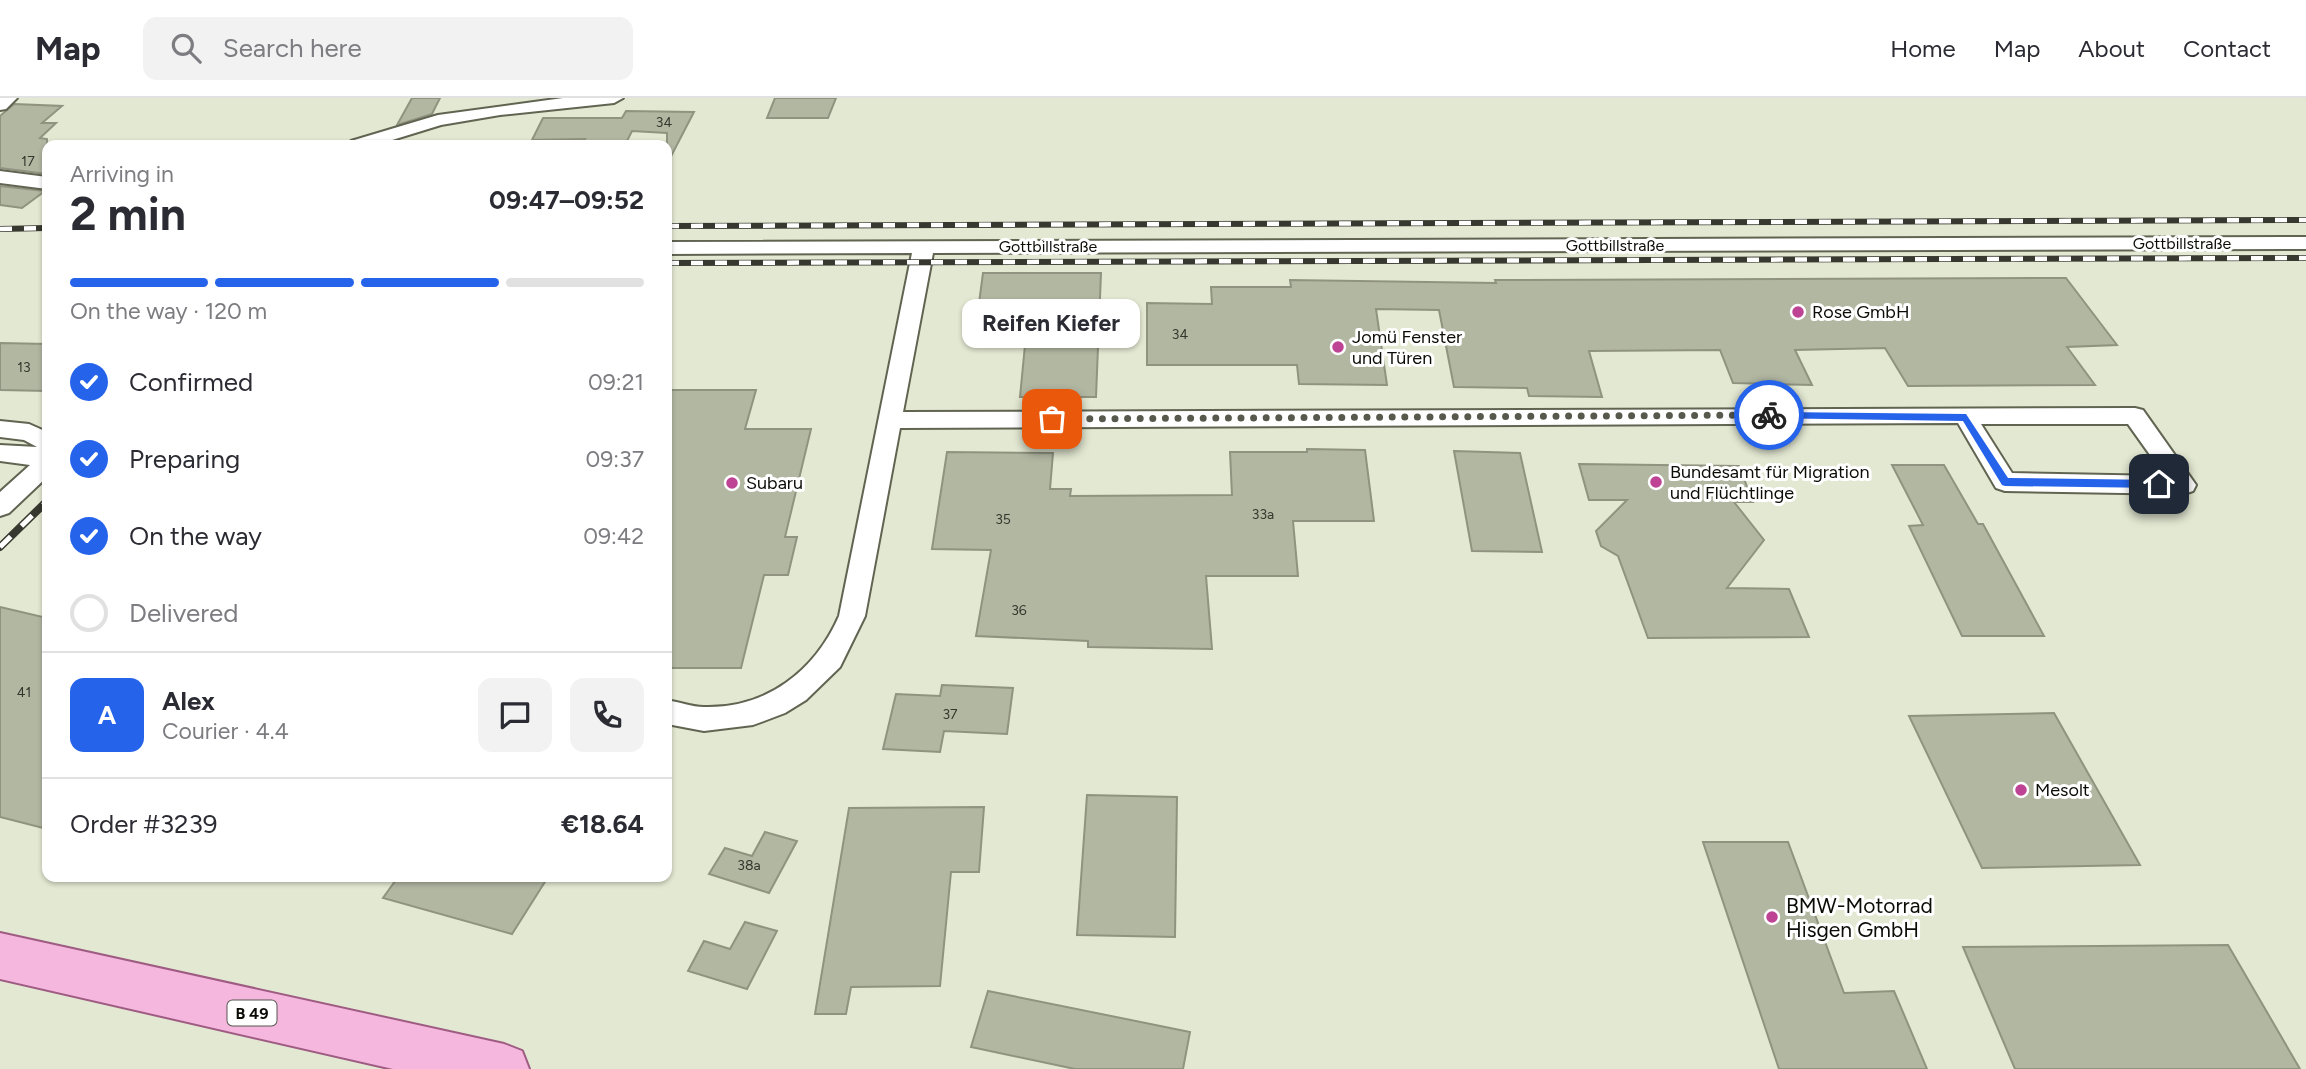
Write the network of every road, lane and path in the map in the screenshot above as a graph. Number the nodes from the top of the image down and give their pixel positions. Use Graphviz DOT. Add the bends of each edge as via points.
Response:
graph roads {
  1 [pos="8,98"];
  2 [pos="614,98"];
  3 [pos="0,105"];
  4 [pos="374,140"];
  5 [pos="0,177"];
  6 [pos="42,182"];
  7 [pos="2306,243"];
  8 [pos="924,246"];
  9 [pos="672,248"];
  10 [pos="1966,418"];
  11 [pos="888,419"];
  12 [pos="42,420"];
  13 [pos="6,429"];
  14 [pos="42,439"];
  15 [pos="0,453"];
  16 [pos="42,454"];
  17 [pos="42,468"];
  18 [pos="0,507"];
  19 [pos="672,713"];
  20 [pos="0,957"];
  21 [pos="504,1069"];
  1 -- 3 [label="street"];
  2 -- 4 [label="street" via="438,120"];
  5 -- 6 [label="street"];
  7 -- 8 [label="street, Gottbillstraße"];
  8 -- 9 [label="street, Gottbillstraße"];
  8 -- 11 [label="street"];
  10 -- 10 [label="street" via="2135,416 2184,485 2005,482"];
  10 -- 11 [label="street"];
  11 -- 19 [label="street" via="852,616 843,643 805,685 776,705 740,716 704,719"];
  12 -- 13 [label="street"];
  13 -- 14 [label="street"];
  15 -- 16 [label="street"];
  17 -- 18 [label="street"];
  20 -- 21 [label="main road, B 49"];
}
